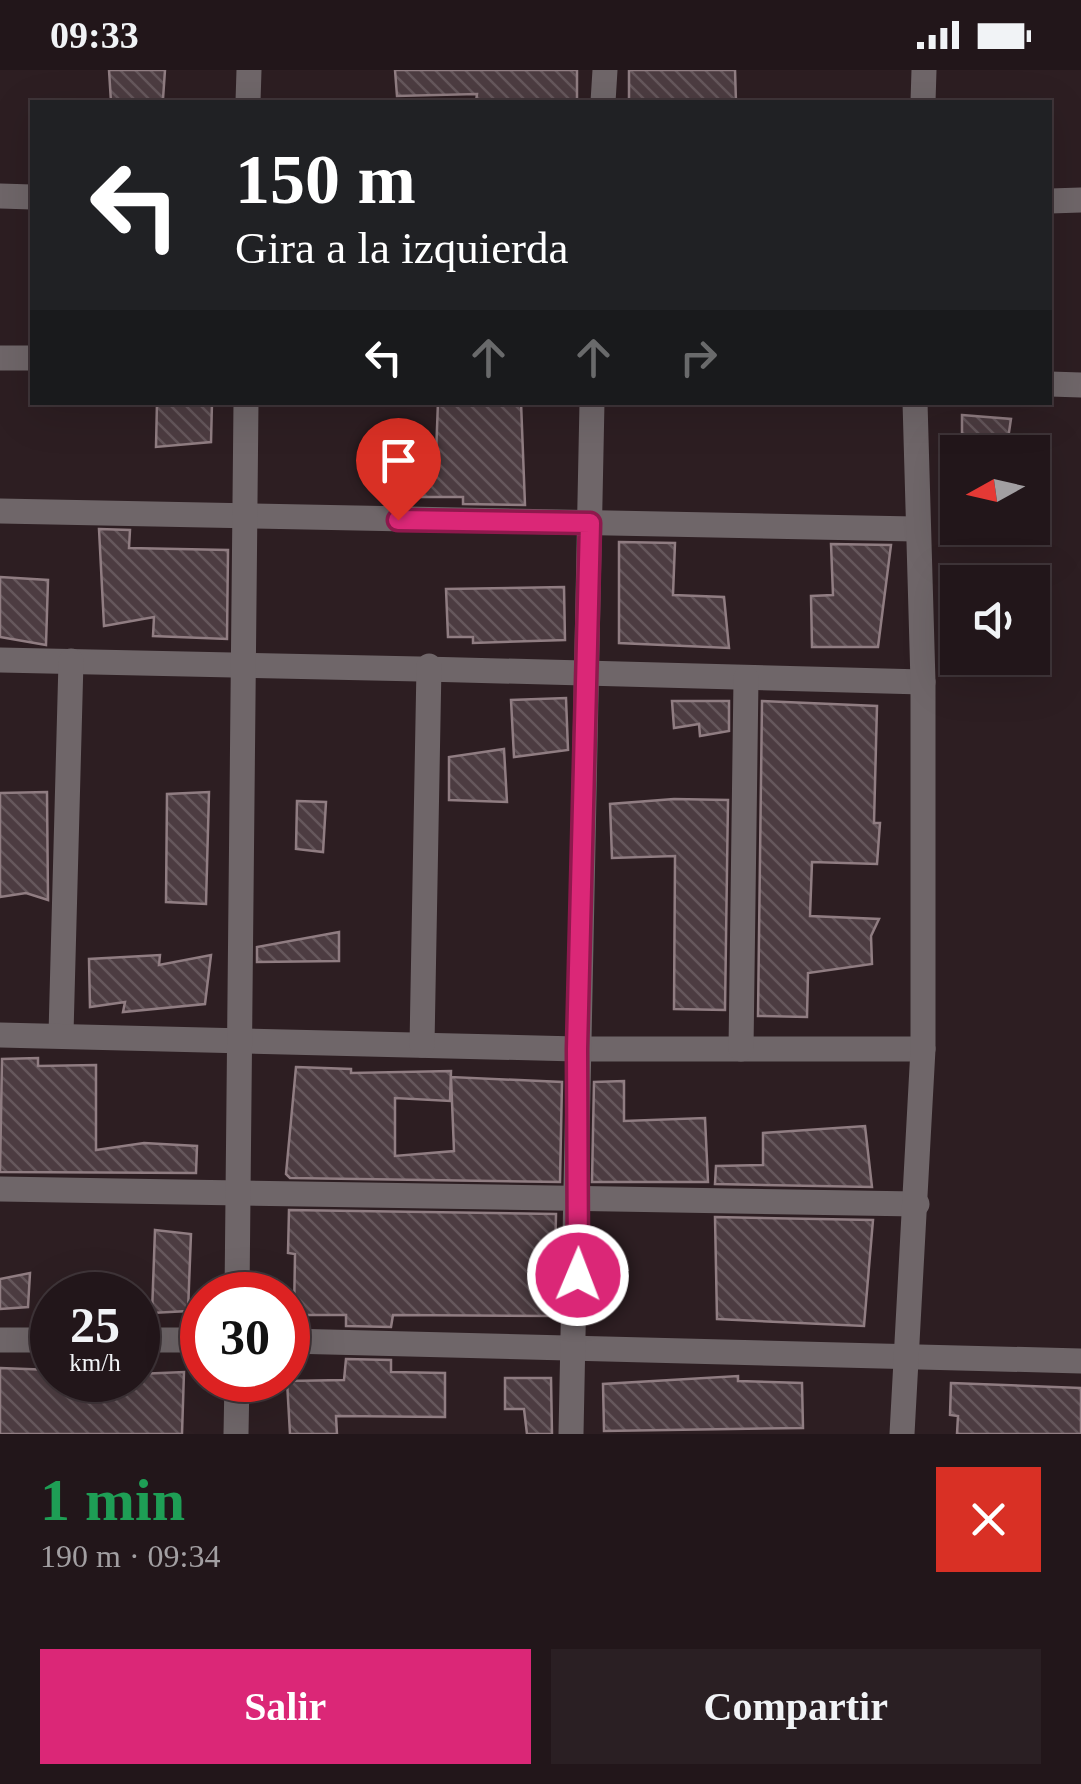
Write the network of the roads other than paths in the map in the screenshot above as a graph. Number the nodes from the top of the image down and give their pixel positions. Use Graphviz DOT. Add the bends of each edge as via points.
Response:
graph roads {
  1 [pos="249,70"];
  2 [pos="606,70"];
  3 [pos="924,70"];
  4 [pos="248,100"];
  5 [pos="603,100"];
  6 [pos="923,100"];
  7 [pos="0,196"];
  8 [pos="30,196"];
  9 [pos="1081,200"];
  10 [pos="1052,201"];
  11 [pos="0,358"];
  12 [pos="30,358"];
  13 [pos="1052,384"];
  14 [pos="1081,385"];
  15 [pos="246,405"];
  16 [pos="592,405"];
  17 [pos="915,405"];
  18 [pos="0,511"];
  19 [pos="244,517"];
  20 [pos="590,523"];
  21 [pos="916,529"];
  22 [pos="0,660"];
  23 [pos="71,661"];
  24 [pos="429,666"];
  25 [pos="243,667"];
  26 [pos="588,673"];
  27 [pos="746,678"];
  28 [pos="923,682"];
  29 [pos="0,1034"];
  30 [pos="61,1034"];
  31 [pos="240,1042"];
  32 [pos="422,1045"];
  33 [pos="577,1049"];
  34 [pos="741,1049"];
  35 [pos="923,1049"];
  36 [pos="0,1189"];
  37 [pos="238,1194"];
  38 [pos="579,1202"];
  39 [pos="917,1204"];
  40 [pos="238,1272"];
  41 [pos="0,1340"];
  42 [pos="30,1340"];
  43 [pos="310,1342"];
  44 [pos="576,1349"];
  45 [pos="906,1360"];
  46 [pos="1081,1361"];
  47 [pos="237,1402"];
  48 [pos="236,1434"];
  49 [pos="572,1434"];
  50 [pos="902,1434"];
  1 -- 4 [label="street"];
  2 -- 5 [label="street"];
  3 -- 6 [label="street"];
  7 -- 8 [label="street"];
  9 -- 10 [label="street"];
  11 -- 12 [label="street"];
  13 -- 14 [label="street"];
  15 -- 19 [label="street"];
  16 -- 20 [label="street"];
  17 -- 21 [label="street"];
  18 -- 19 [label="street"];
  19 -- 20 [label="street"];
  19 -- 25 [label="street"];
  20 -- 21 [label="street"];
  20 -- 26 [label="street"];
  21 -- 28 [label="street"];
  22 -- 23 [label="street"];
  23 -- 25 [label="street"];
  23 -- 30 [label="street"];
  24 -- 25 [label="street"];
  24 -- 26 [label="street"];
  24 -- 32 [label="street"];
  25 -- 31 [label="street"];
  26 -- 27 [label="street"];
  26 -- 33 [label="street"];
  27 -- 28 [label="street"];
  27 -- 34 [label="street"];
  28 -- 35 [label="street"];
  29 -- 30 [label="street"];
  30 -- 31 [label="street"];
  31 -- 32 [label="street"];
  31 -- 37 [label="street"];
  32 -- 33 [label="street"];
  33 -- 34 [label="street"];
  33 -- 38 [label="street"];
  34 -- 35 [label="street"];
  35 -- 39 [label="street"];
  36 -- 37 [label="street"];
  37 -- 38 [label="street"];
  37 -- 40 [label="street"];
  38 -- 39 [label="street"];
  38 -- 44 [label="street"];
  39 -- 45 [label="street"];
  41 -- 42 [label="street"];
  43 -- 44 [label="street"];
  44 -- 45 [label="street"];
  44 -- 49 [label="street"];
  45 -- 46 [label="street"];
  45 -- 50 [label="street"];
  47 -- 48 [label="street"];
}
